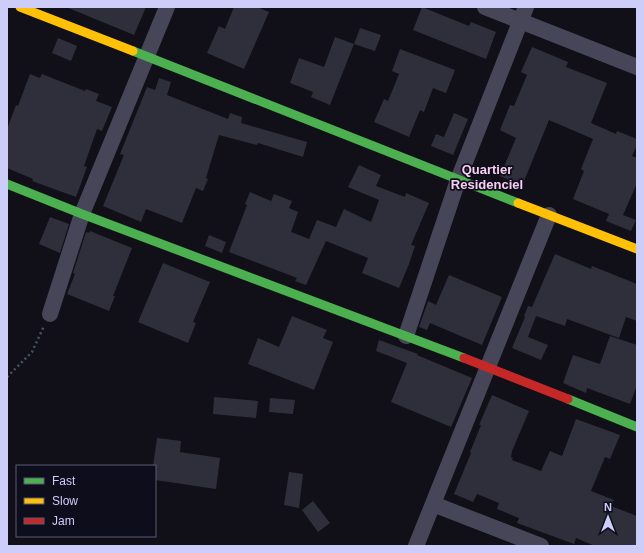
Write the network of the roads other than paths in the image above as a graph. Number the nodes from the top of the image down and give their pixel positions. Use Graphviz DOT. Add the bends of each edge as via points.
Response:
graph roads {
  1 [pos="20,7"];
  2 [pos="167,7"];
  3 [pos="485,7"];
  4 [pos="523,14"];
  5 [pos="147,58"];
  6 [pos="637,67"];
  7 [pos="458,180"];
  8 [pos="7,184"];
  9 [pos="82,214"];
  10 [pos="549,215"];
  11 [pos="637,249"];
  12 [pos="50,314"];
  13 [pos="406,336"];
  14 [pos="489,367"];
  15 [pos="637,427"];
  16 [pos="432,504"];
  17 [pos="416,546"];
  18 [pos="541,546"];
  1 -- 5 [label="street"];
  2 -- 5 [label="street"];
  3 -- 4 [label="street"];
  4 -- 6 [label="street"];
  4 -- 7 [label="street"];
  5 -- 7 [label="street"];
  5 -- 9 [label="street"];
  7 -- 10 [label="street"];
  7 -- 13 [label="street"];
  8 -- 9 [label="street"];
  9 -- 12 [label="street"];
  9 -- 13 [label="street"];
  10 -- 11 [label="street"];
  10 -- 14 [label="street"];
  13 -- 14 [label="street"];
  14 -- 15 [label="street"];
  14 -- 16 [label="street"];
  16 -- 17 [label="street"];
  16 -- 18 [label="street"];
}
